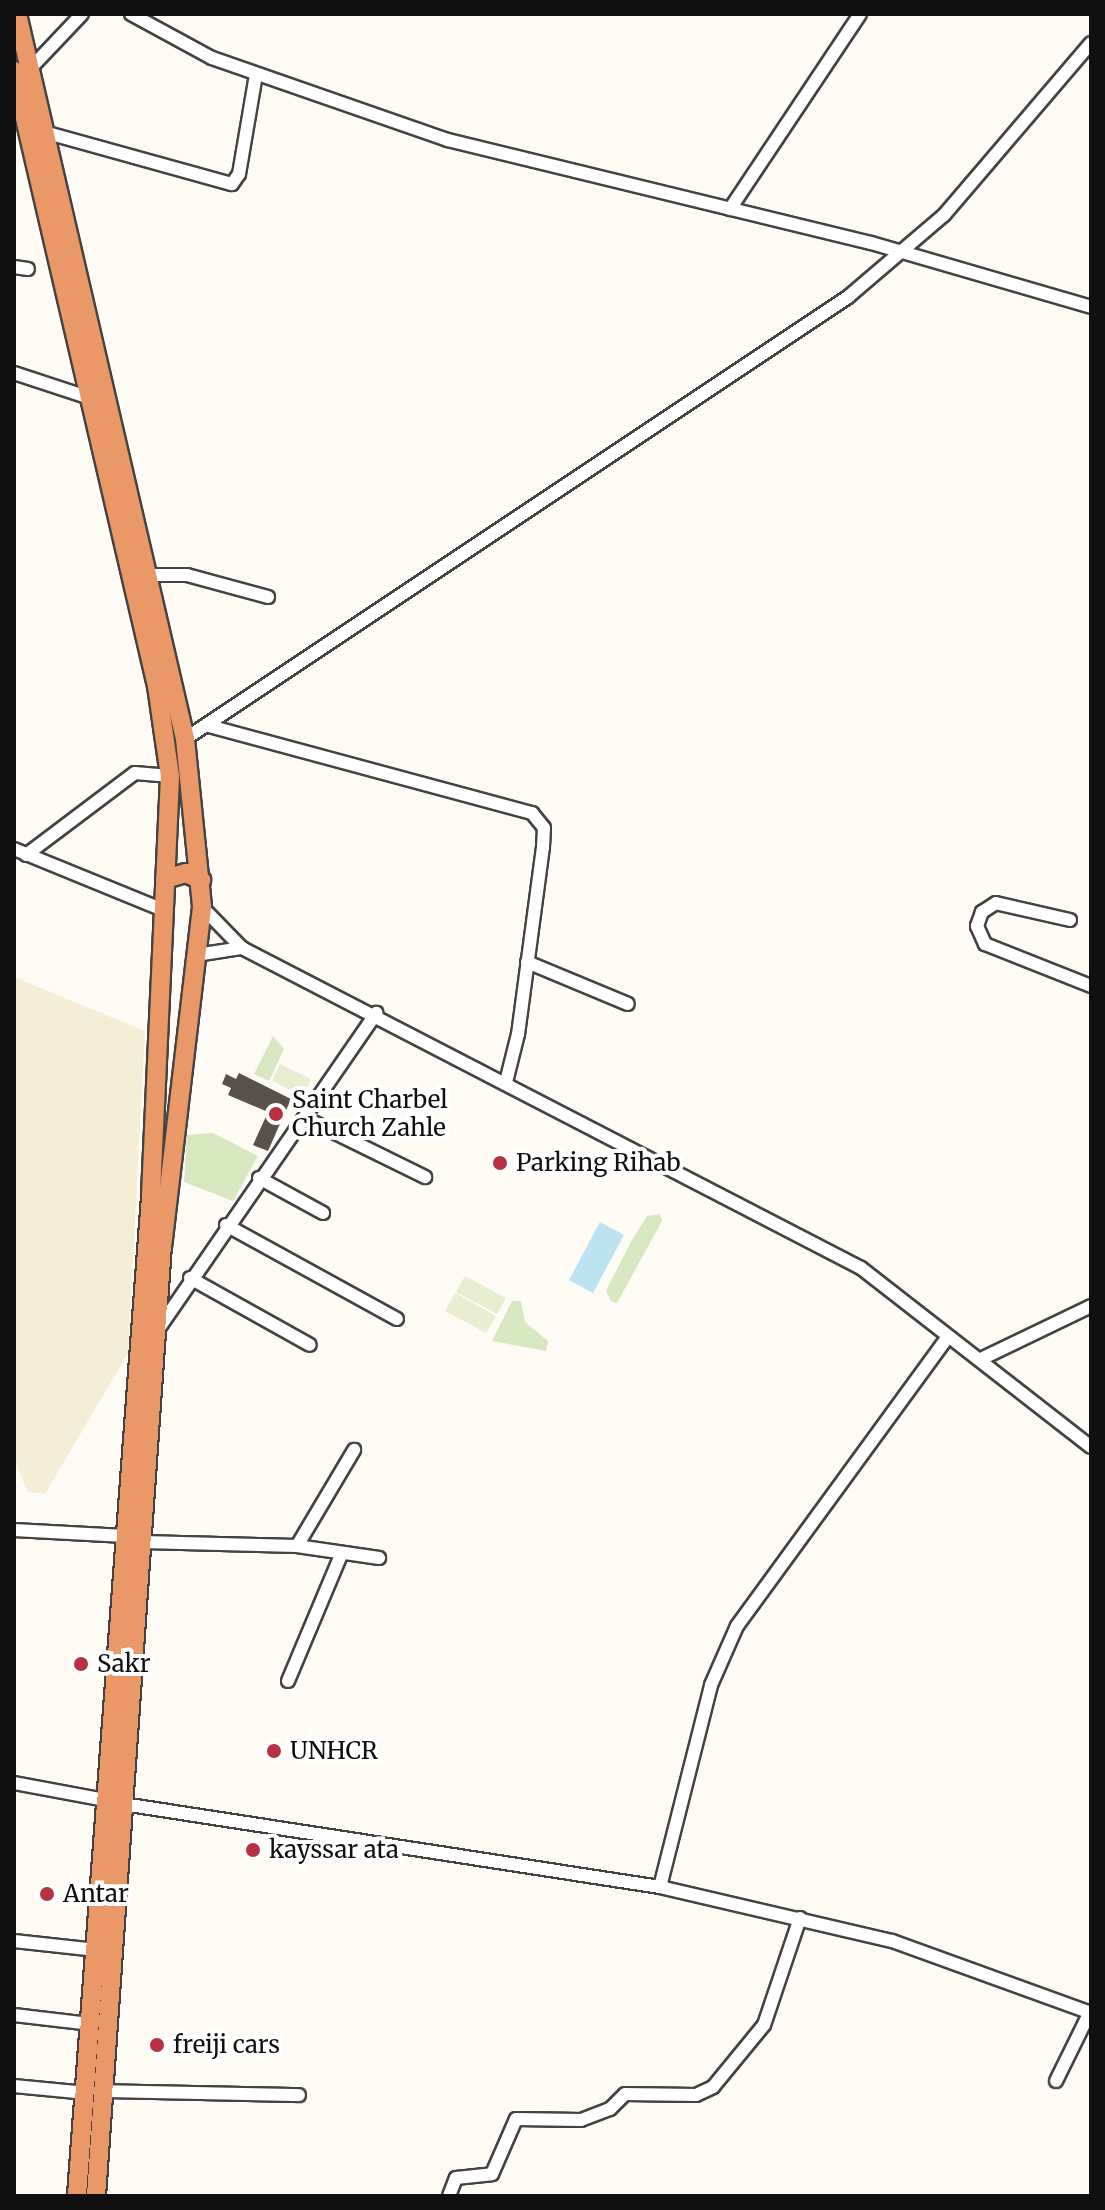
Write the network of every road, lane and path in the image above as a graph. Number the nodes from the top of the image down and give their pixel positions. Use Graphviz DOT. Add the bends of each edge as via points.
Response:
graph roads {
  1 [pos="17,14"];
  2 [pos="82,14"];
  3 [pos="131,14"];
  4 [pos="860,14"];
  5 [pos="1091,43"];
  6 [pos="22,71"];
  7 [pos="256,75"];
  8 [pos="17,97"];
  9 [pos="44,132"];
  10 [pos="730,209"];
  11 [pos="901,255"];
  12 [pos="14,267"];
  13 [pos="28,269"];
  14 [pos="1091,307"];
  15 [pos="14,373"];
  16 [pos="90,398"];
  17 [pos="150,575"];
  18 [pos="268,597"];
  19 [pos="209,726"];
  20 [pos="185,739"];
  21 [pos="170,776"];
  22 [pos="19,853"];
  23 [pos="165,879"];
  24 [pos="201,880"];
  25 [pos="202,907"];
  26 [pos="161,909"];
  27 [pos="1070,920"];
  28 [pos="242,948"];
  29 [pos="161,951"];
  30 [pos="196,955"];
  31 [pos="527,962"];
  32 [pos="1091,986"];
  33 [pos="628,1004"];
  34 [pos="376,1013"];
  35 [pos="506,1082"];
  36 [pos="305,1118"];
  37 [pos="425,1177"];
  38 [pos="259,1178"];
  39 [pos="323,1213"];
  40 [pos="226,1225"];
  41 [pos="190,1278"];
  42 [pos="1091,1306"];
  43 [pos="397,1319"];
  44 [pos="157,1331"];
  45 [pos="948,1337"];
  46 [pos="310,1345"];
  47 [pos="981,1359"];
  48 [pos="1091,1447"];
  49 [pos="354,1450"];
  50 [pos="14,1530"];
  51 [pos="134,1539"];
  52 [pos="297,1546"];
  53 [pos="341,1555"];
  54 [pos="379,1558"];
  55 [pos="288,1681"];
  56 [pos="14,1783"];
  57 [pos="114,1802"];
  58 [pos="660,1887"];
  59 [pos="800,1918"];
  60 [pos="14,1941"];
  61 [pos="97,1950"];
  62 [pos="1090,2012"];
  63 [pos="14,2015"];
  64 [pos="91,2024"];
  65 [pos="1056,2081"];
  66 [pos="14,2086"];
  67 [pos="94,2092"];
  68 [pos="299,2095"];
  69 [pos="77,2196"];
  70 [pos="96,2196"];
  71 [pos="449,2196"];
  1 -- 6 [label="highway"];
  2 -- 6 [label="street"];
  3 -- 7 [label="street"];
  4 -- 10 [label="street"];
  5 -- 11 [label="street" via="953,205"];
  6 -- 8 [label="highway"];
  6 -- 9 [label="highway"];
  7 -- 9 [label="street" via="239,174 232,184"];
  7 -- 10 [label="street" via="448,140"];
  8 -- 16 [label="highway"];
  9 -- 17 [label="highway"];
  10 -- 11 [label="street"];
  11 -- 14 [label="street"];
  11 -- 19 [label="street" via="581,480"];
  12 -- 13 [label="street"];
  15 -- 16 [label="street"];
  16 -- 21 [label="highway" via="157,686"];
  17 -- 18 [label="street" via="187,575"];
  17 -- 20 [label="highway"];
  19 -- 20 [label="street"];
  19 -- 31 [label="street" via="532,813 544,828"];
  20 -- 24 [label="highway"];
  21 -- 22 [label="street" via="135,773"];
  21 -- 23 [label="highway"];
  22 -- 26 [label="street"];
  23 -- 24 [label="highway" via="186,873"];
  23 -- 26 [label="highway"];
  24 -- 25 [label="highway"];
  25 -- 28 [label="street"];
  25 -- 30 [label="highway"];
  26 -- 29 [label="highway"];
  27 -- 32 [label="street" via="996,903 982,912 977,926 985,944"];
  28 -- 30 [label="street"];
  28 -- 34 [label="street"];
  29 -- 30 [label="highway"];
  29 -- 51 [label="highway"];
  30 -- 44 [label="highway"];
  31 -- 33 [label="street"];
  31 -- 35 [label="street"];
  34 -- 35 [label="street"];
  34 -- 36 [label="street"];
  35 -- 45 [label="street" via="861,1268"];
  36 -- 37 [label="street"];
  36 -- 38 [label="street"];
  38 -- 39 [label="street"];
  38 -- 40 [label="street"];
  40 -- 41 [label="street"];
  40 -- 43 [label="street"];
  41 -- 44 [label="street"];
  41 -- 46 [label="street"];
  42 -- 47 [label="street"];
  44 -- 51 [label="highway"];
  45 -- 47 [label="street"];
  45 -- 58 [label="street" via="737,1626 711,1685"];
  47 -- 48 [label="street"];
  49 -- 52 [label="street"];
  50 -- 51 [label="street"];
  51 -- 52 [label="street"];
  51 -- 57 [label="highway"];
  52 -- 53 [label="street"];
  53 -- 54 [label="street"];
  53 -- 55 [label="street"];
  56 -- 57 [label="street"];
  57 -- 58 [label="street"];
  57 -- 61 [label="highway"];
  57 -- 67 [label="highway"];
  58 -- 59 [label="street"];
  59 -- 62 [label="street" via="930,1953"];
  59 -- 71 [label="street" via="764,2025 713,2087 696,2095 625,2094 610,2109 581,2120 516,2119 492,2174 456,2178"];
  60 -- 61 [label="street"];
  61 -- 64 [label="highway"];
  62 -- 65 [label="street"];
  63 -- 64 [label="street"];
  64 -- 67 [label="highway"];
  66 -- 67 [label="street"];
  67 -- 68 [label="street"];
  67 -- 69 [label="highway"];
  67 -- 70 [label="highway"];
}
